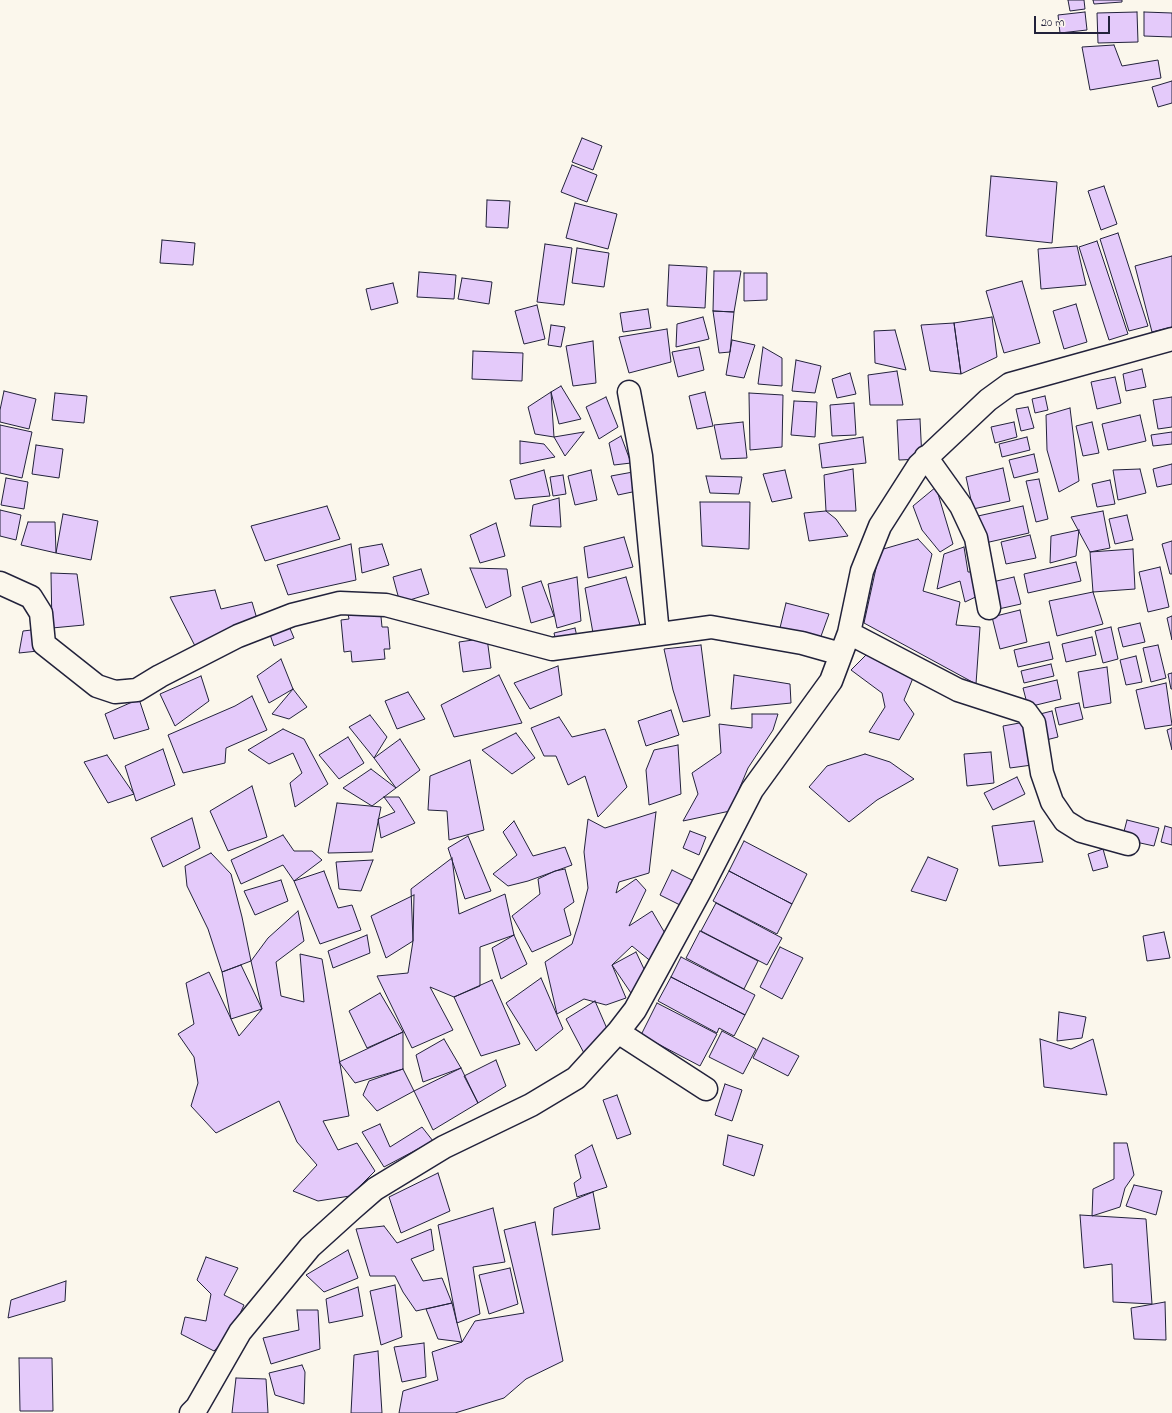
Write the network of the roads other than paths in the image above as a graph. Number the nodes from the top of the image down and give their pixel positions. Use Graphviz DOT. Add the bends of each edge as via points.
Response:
graph roads {
  1 [pos="1172,339"];
  2 [pos="629,392"];
  3 [pos="926,458"];
  4 [pos="0,583"];
  5 [pos="989,608"];
  6 [pos="849,633"];
  7 [pos="658,634"];
  8 [pos="841,654"];
  9 [pos="1128,844"];
  10 [pos="618,1032"];
  11 [pos="706,1089"];
  12 [pos="191,1413"];
  1 -- 3 [label="street" via="1010,384 988,400"];
  2 -- 7 [label="street" via="641,456"];
  3 -- 5 [label="street" via="961,506 976,538"];
  3 -- 6 [label="street" via="880,526 862,571"];
  4 -- 7 [label="street" via="31,597 40,613 44,644 97,686 115,692 137,690 238,636 292,615 340,603 392,606 552,649"];
  6 -- 8 [label="street"];
  6 -- 9 [label="street" via="958,690 1026,712 1034,723 1042,773 1052,802 1065,821 1081,831"];
  7 -- 8 [label="street" via="711,627"];
  8 -- 10 [label="street" via="831,681 752,790 639,1003"];
  10 -- 11 [label="street"];
  10 -- 12 [label="street" via="576,1078 531,1105 444,1147 375,1189 331,1228 310,1247 240,1332 197,1407"];
}
